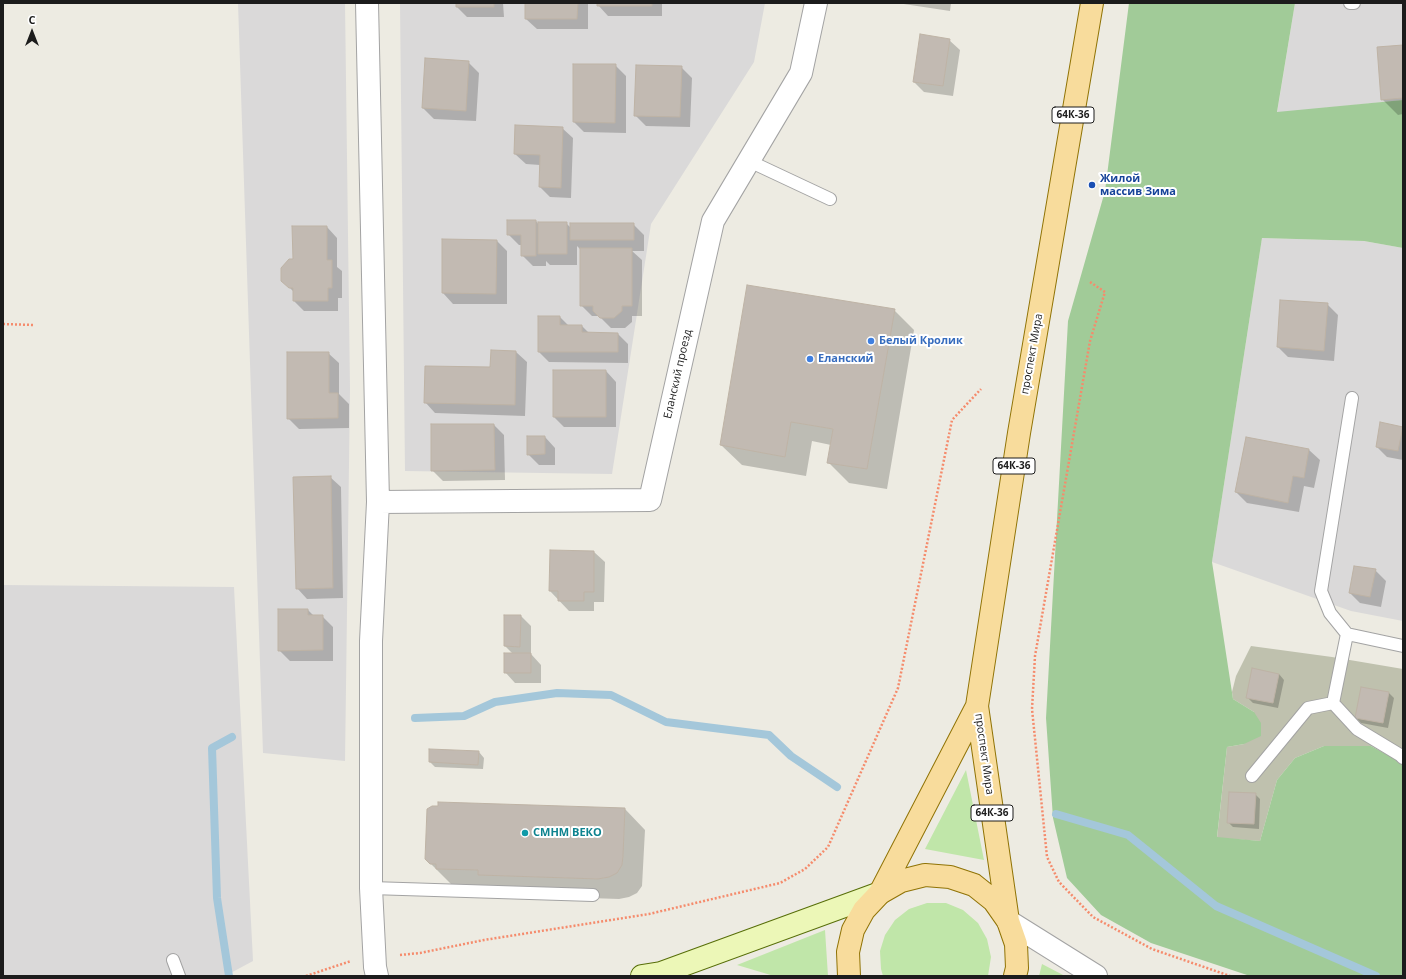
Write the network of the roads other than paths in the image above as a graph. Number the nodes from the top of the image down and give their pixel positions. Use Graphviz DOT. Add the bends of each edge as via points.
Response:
graph roads {
  1 [pos="367,3"];
  2 [pos="816,3"];
  3 [pos="1092,3"];
  4 [pos="1350,3"];
  5 [pos="1354,3"];
  6 [pos="748,161"];
  7 [pos="830,199"];
  8 [pos="1352,398"];
  9 [pos="378,502"];
  10 [pos="1347,634"];
  11 [pos="1403,646"];
  12 [pos="1333,703"];
  13 [pos="977,706"];
  14 [pos="1403,758"];
  15 [pos="1252,776"];
  16 [pos="371,888"];
  17 [pos="880,893"];
  18 [pos="593,894"];
  19 [pos="1008,921"];
  20 [pos="173,960"];
  21 [pos="660,975"];
  22 [pos="179,976"];
  23 [pos="377,976"];
  24 [pos="849,976"];
  25 [pos="1015,976"];
  26 [pos="1096,976"];
  1 -- 9 [label="street"];
  2 -- 6 [label="street, Еланский проезд" via="801,73"];
  3 -- 13 [label="main road, проспект Мира / 64К-36" via="1025,399"];
  4 -- 5 [label="lane"];
  6 -- 7 [label="lane"];
  6 -- 9 [label="street, Еланский проезд" via="713,221 650,500"];
  8 -- 10 [label="lane" via="1321,591 1330,613"];
  9 -- 16 [label="street" via="371,641"];
  10 -- 11 [label="lane"];
  10 -- 12 [label="lane"];
  12 -- 14 [label="lane" via="1357,729"];
  12 -- 15 [label="lane" via="1308,708"];
  13 -- 17 [label="main road, проспект Мира / 64К-36"];
  13 -- 19 [label="main road, проспект Мира / 64К-36"];
  16 -- 18 [label="lane"];
  16 -- 23 [label="street"];
  17 -- 19 [label="main road, 64К-36" via="901,880 925,875 950,877 974,885 994,901"];
  17 -- 21 [label="main road"];
  17 -- 24 [label="main road, 64К-36" via="864,910 853,930 848,952"];
  19 -- 25 [label="main road, 64К-36" via="1016,944"];
  19 -- 26 [label="street"];
  20 -- 22 [label="lane"];
}
